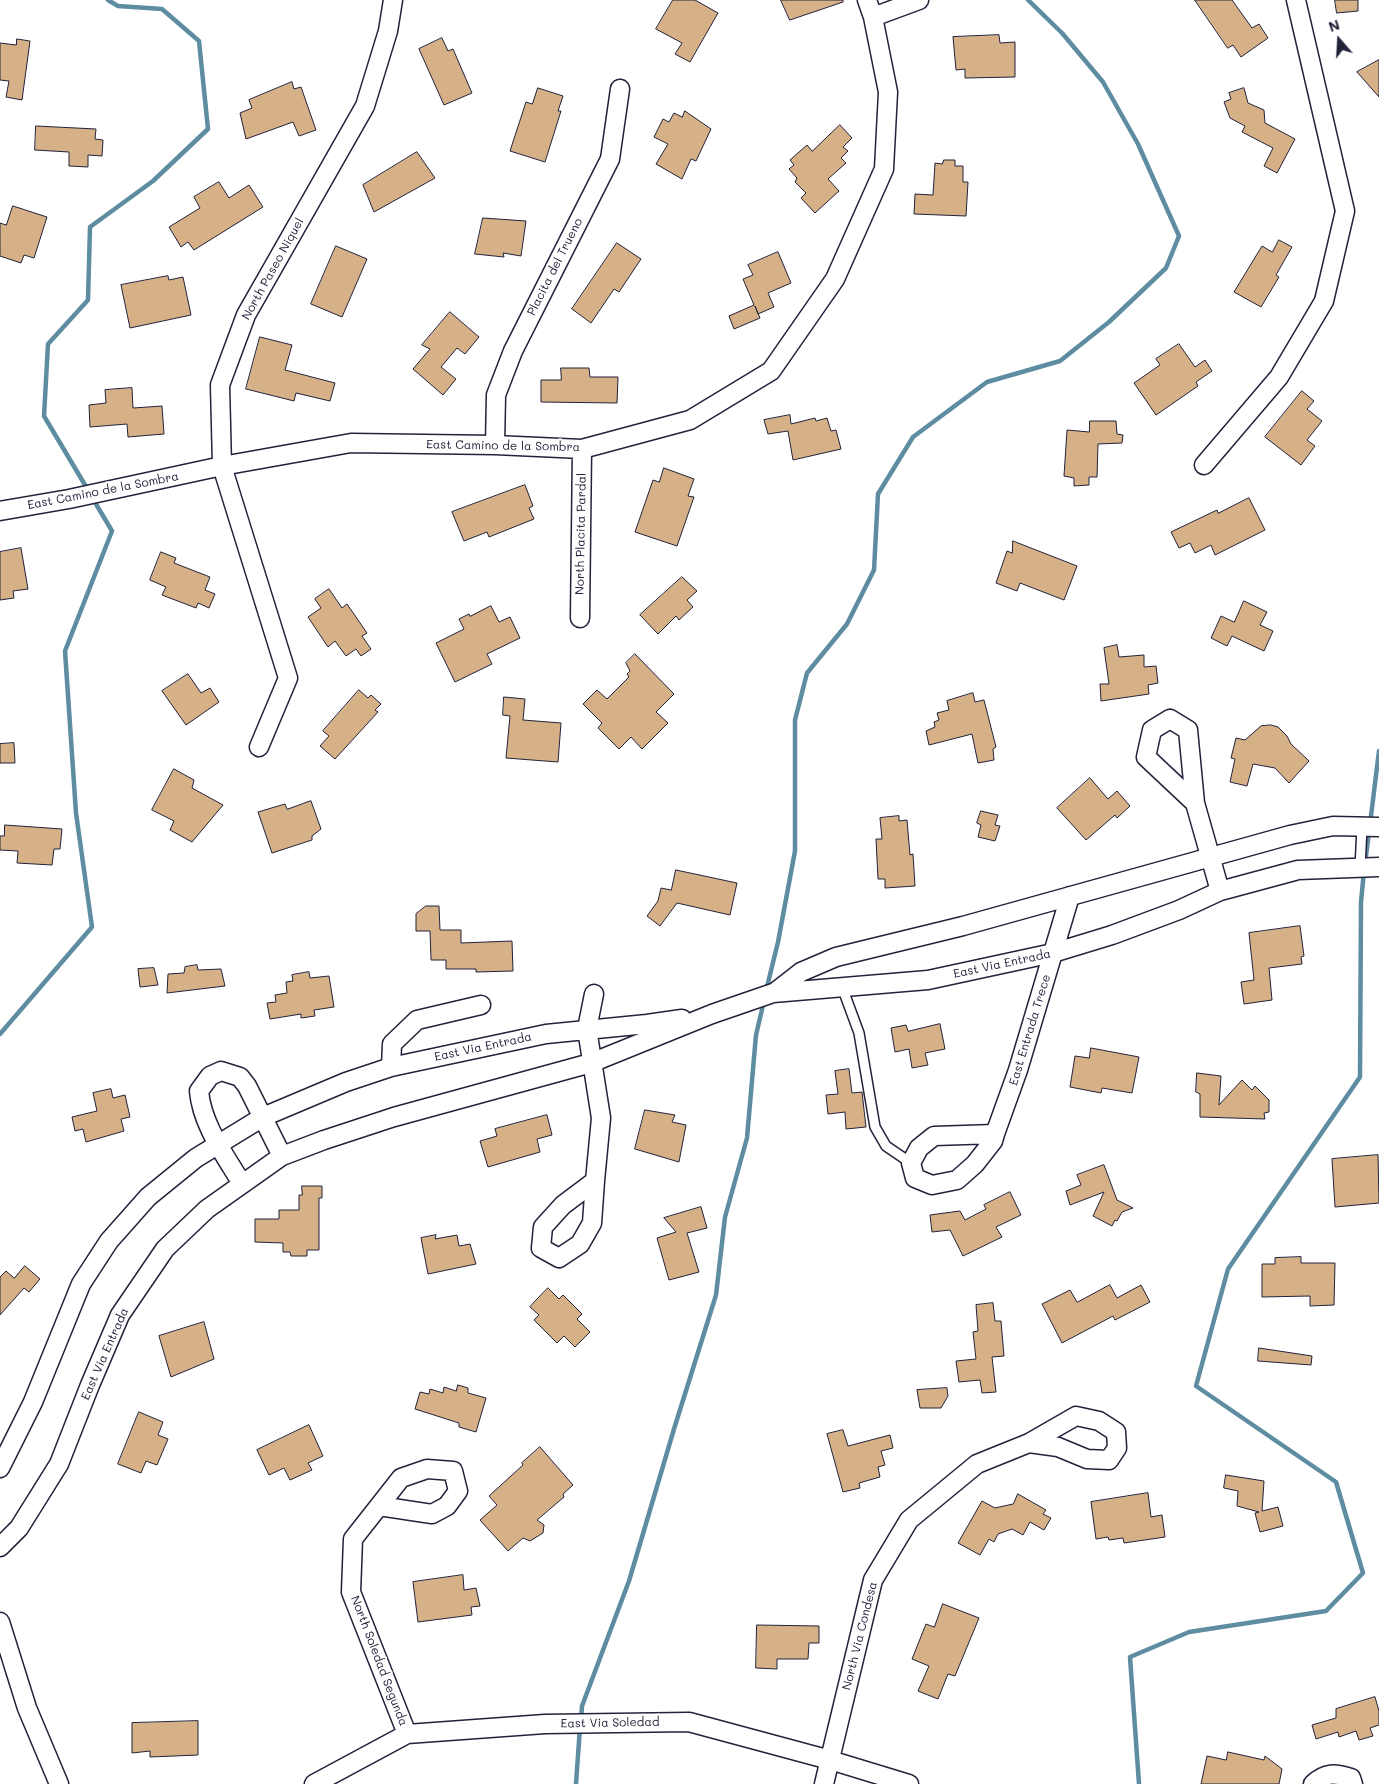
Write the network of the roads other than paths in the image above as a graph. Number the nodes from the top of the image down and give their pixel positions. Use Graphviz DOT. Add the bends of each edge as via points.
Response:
graph roads {
  1 [pos="393,0"];
  2 [pos="867,0"];
  3 [pos="919,0"];
  4 [pos="1296,0"];
  5 [pos="873,17"];
  6 [pos="620,89"];
  7 [pos="495,445"];
  8 [pos="582,449"];
  9 [pos="222,466"];
  10 [pos="1204,466"];
  11 [pos="0,511"];
  12 [pos="580,618"];
  13 [pos="260,747"];
  14 [pos="1195,803"];
  15 [pos="1371,827"];
  16 [pos="1211,858"];
  17 [pos="1379,867"];
  18 [pos="1360,868"];
  19 [pos="1220,891"];
  20 [pos="1070,896"];
  21 [pos="1053,954"];
  22 [pos="842,987"];
  23 [pos="594,994"];
  24 [pos="774,994"];
  25 [pos="481,1005"];
  26 [pos="712,1014"];
  27 [pos="587,1029"];
  28 [pos="591,1063"];
  29 [pos="391,1067"];
  30 [pos="263,1116"];
  31 [pos="995,1134"];
  32 [pos="218,1144"];
  33 [pos="282,1156"];
  34 [pos="912,1163"];
  35 [pos="595,1181"];
  36 [pos="242,1184"];
  37 [pos="1030,1443"];
  38 [pos="0,1468"];
  39 [pos="378,1506"];
  40 [pos="0,1548"];
  41 [pos="0,1622"];
  42 [pos="407,1734"];
  43 [pos="830,1760"];
  44 [pos="59,1784"];
  45 [pos="314,1784"];
  46 [pos="824,1784"];
  47 [pos="909,1784"];
  48 [pos="1313,1784"];
  49 [pos="1353,1784"];
  1 -- 9 [label="street, North Paseo Niquel" via="388,31 365,106 246,315 220,385"];
  2 -- 5 [label="street, East Camino de la Sombra"];
  3 -- 5 [label="street"];
  4 -- 10 [label="street" via="1345,211 1324,301 1278,376"];
  5 -- 8 [label="street, East Camino de la Sombra" via="888,92 884,169 835,279 771,371 690,420"];
  6 -- 7 [label="street, Placita del Trueno" via="610,159 513,351 496,395"];
  7 -- 8 [label="street, East Camino de la Sombra"];
  7 -- 9 [label="street, East Camino de la Sombra" via="351,443"];
  8 -- 12 [label="street, North Placita Pardal"];
  9 -- 11 [label="street, East Camino de la Sombra"];
  9 -- 13 [label="street, North Paseo Niquel" via="288,678"];
  14 -- 16 [label="street"];
  15 -- 16 [label="street, East Via Entrada" via="1333,826"];
  15 -- 18 [label="lane"];
  16 -- 19 [label="street"];
  16 -- 20 [label="street, East Via Entrada"];
  17 -- 18 [label="street, East Via Entrada"];
  18 -- 19 [label="street, East Via Entrada" via="1298,870"];
  19 -- 21 [label="street, East Via Entrada" via="1188,907"];
  20 -- 21 [label="street, East Entrada Trece"];
  20 -- 24 [label="street, East Via Entrada" via="836,957 801,972"];
  21 -- 22 [label="street, East Via Entrada" via="928,980"];
  21 -- 31 [label="street, East Entrada Trece"];
  22 -- 24 [label="street, East Via Entrada"];
  22 -- 34 [label="lane" via="859,1033 876,1127 886,1146"];
  23 -- 27 [label="street"];
  24 -- 26 [label="street, East Via Entrada"];
  25 -- 29 [label="street" via="417,1020 392,1044"];
  26 -- 27 [label="street, East Via Entrada"];
  26 -- 28 [label="street, East Via Entrada"];
  27 -- 28 [label="street"];
  27 -- 29 [label="street, East Via Entrada" via="546,1034"];
  28 -- 33 [label="street, East Via Entrada" via="394,1117"];
  28 -- 35 [label="street" via="601,1118"];
  29 -- 30 [label="street, East Via Entrada"];
  30 -- 32 [label="street, East Via Entrada"];
  30 -- 32 [label="street" via="240,1077 221,1071 210,1076 199,1091 200,1105"];
  30 -- 33 [label="street"];
  31 -- 34 [label="street" via="934,1136 919,1148"];
  31 -- 34 [label="street, East Entrada Trece" via="975,1164 957,1180 932,1185 915,1178"];
  32 -- 36 [label="street"];
  32 -- 38 [label="street, East Via Entrada" via="148,1197 108,1241 80,1284 33,1402"];
  33 -- 36 [label="street, East Via Entrada"];
  36 -- 40 [label="street, East Via Entrada" via="206,1209 165,1249 120,1315 59,1464 19,1528"];
  37 -- 43 [label="street, North Via Condesa" via="977,1464 910,1520 873,1580"];
  39 -- 42 [label="street, North Soledad Segunda" via="353,1539 351,1592"];
  41 -- 44 [label="street" via="27,1708"];
  42 -- 43 [label="street, East Via Soledad" via="544,1724 689,1722"];
  42 -- 45 [label="street, East Via Soledad"];
  43 -- 46 [label="street, North Via Condesa"];
  43 -- 47 [label="street, East Via Soledad"];
  48 -- 49 [label="street" via="1321,1776 1338,1774 1351,1778"];
}
